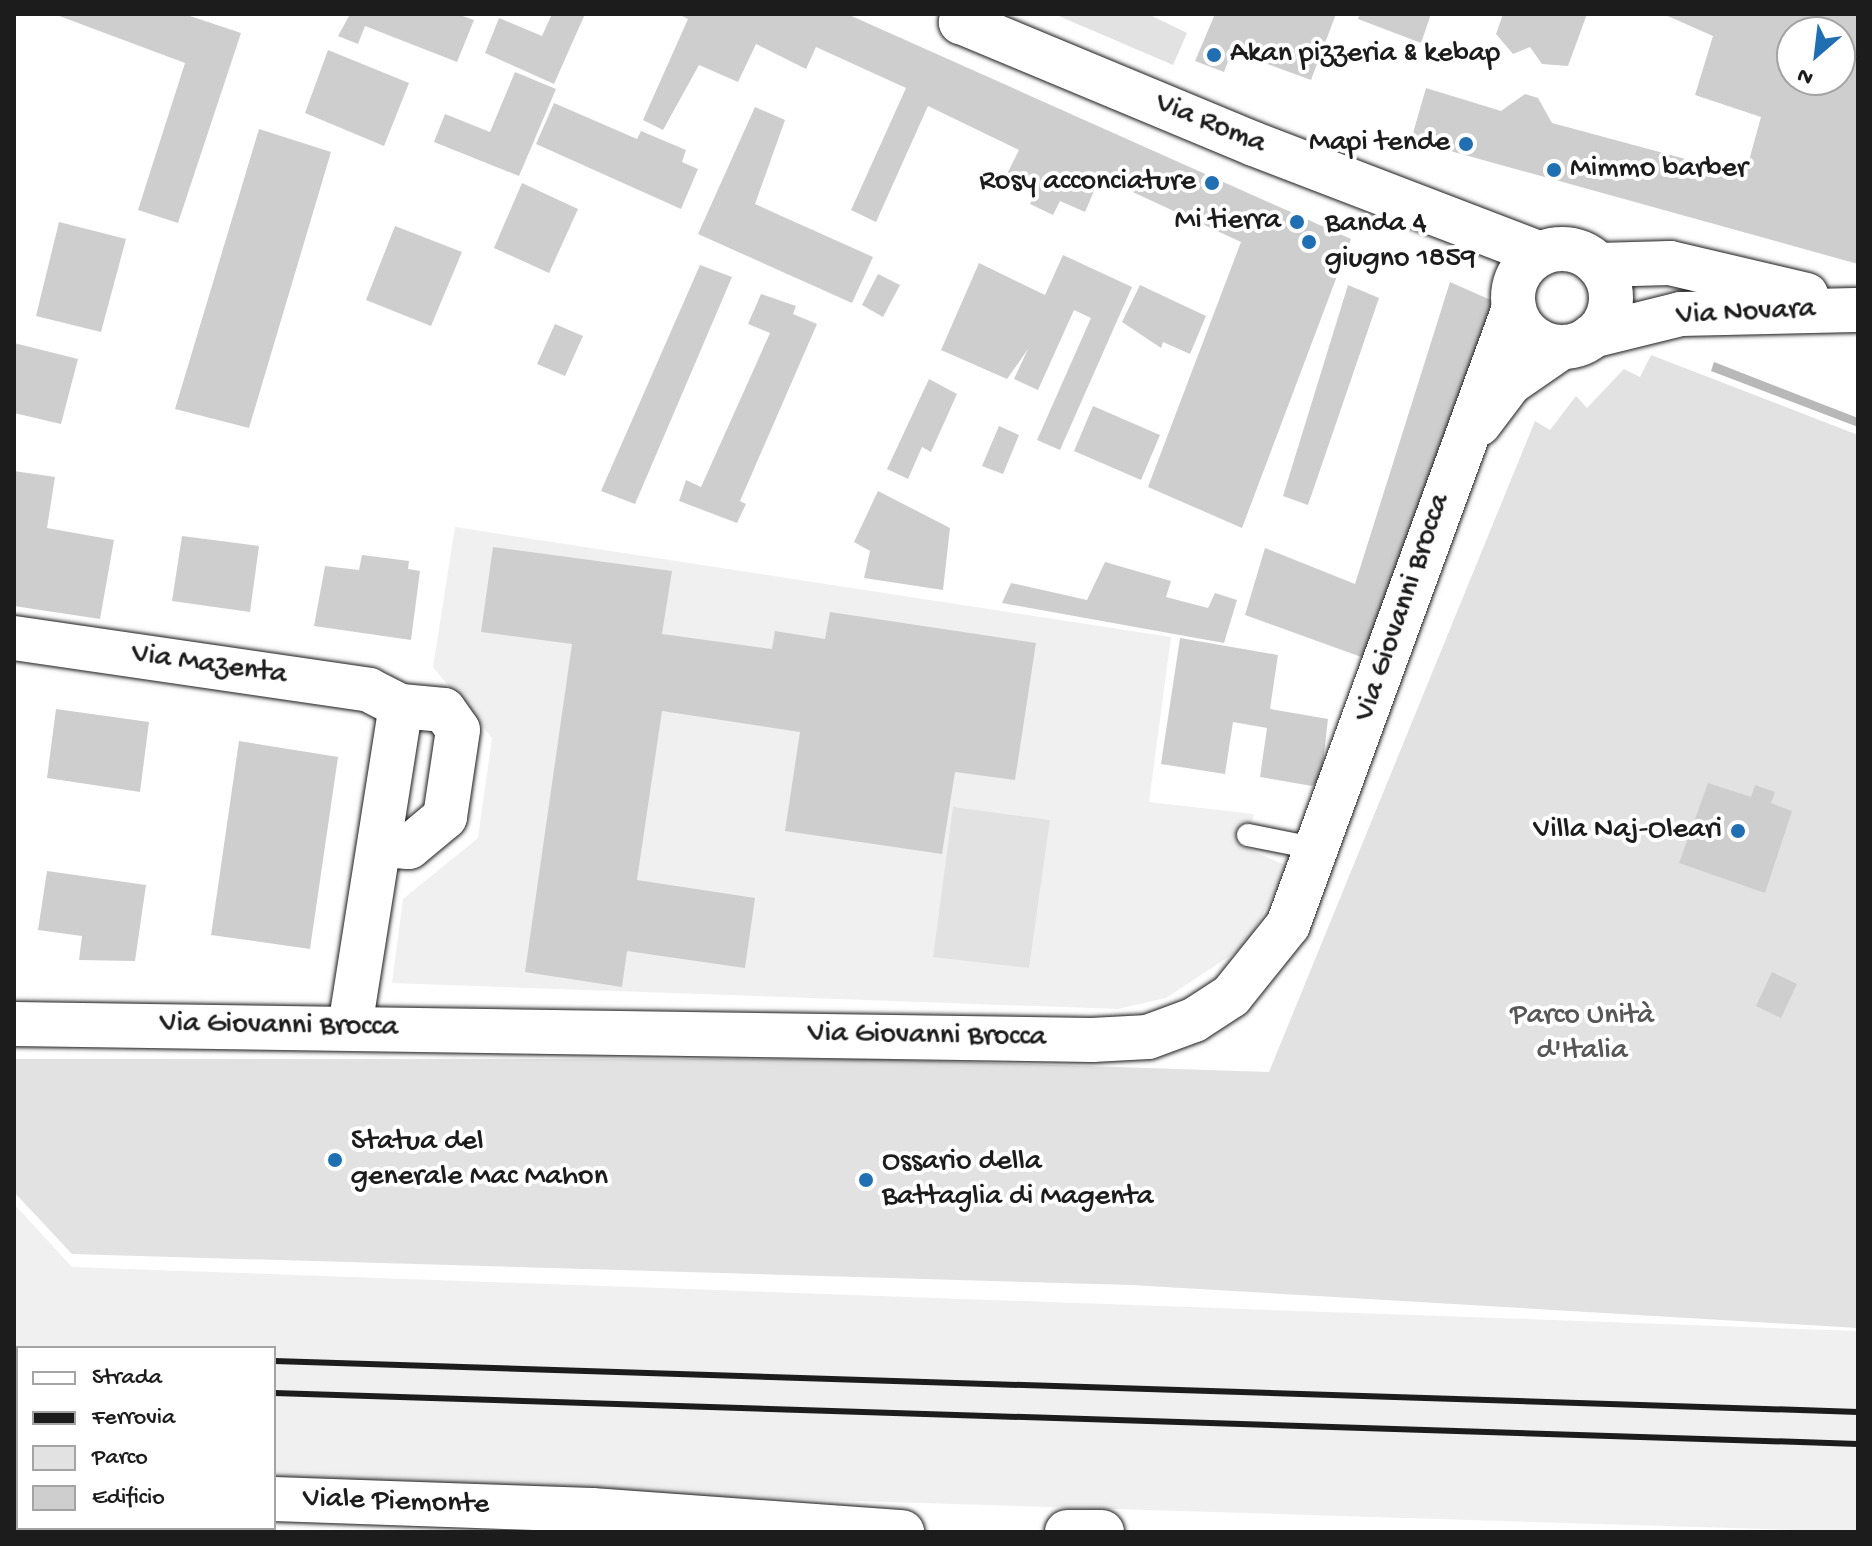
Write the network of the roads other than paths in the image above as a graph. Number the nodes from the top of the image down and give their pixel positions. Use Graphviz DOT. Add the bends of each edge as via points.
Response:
graph roads {
  1 [pos="956,17"];
  2 [pos="1598,265"];
  3 [pos="1524,279"];
  4 [pos="1857,311"];
  5 [pos="1577,342"];
  6 [pos="1460,449"];
  7 [pos="14,638"];
  8 [pos="427,699"];
  9 [pos="1248,835"];
  10 [pos="381,845"];
  11 [pos="1318,849"];
  12 [pos="14,1024"];
  13 [pos="350,1027"];
  14 [pos="276,1499"];
  15 [pos="591,1521"];
  16 [pos="902,1532"];
  1 -- 3 [label="street, Via Roma" via="1480,229"];
  2 -- 3 [label="street" via="1571,250"];
  2 -- 4 [label="street, Via Novara" via="1670,263"];
  2 -- 5 [label="street" via="1610,310"];
  3 -- 5 [label="street" via="1531,336"];
  3 -- 6 [label="street, Via Giovanni Brocca"];
  4 -- 5 [label="street, Via Novara" via="1681,314"];
  5 -- 6 [label="street, Via Giovanni Brocca" via="1510,383"];
  6 -- 11 [label="street, Via Giovanni Brocca"];
  7 -- 8 [label="street, Via Mazenta"];
  8 -- 10 [label="street"];
  8 -- 10 [label="street, Via Mazenta" via="458,730 445,817 409,847"];
  9 -- 11 [label="lane"];
  10 -- 13 [label="street"];
  11 -- 13 [label="street, Via Giovanni Brocca" via="1288,925 1259,968 1194,1020 1148,1037"];
  12 -- 13 [label="street, Via Giovanni Brocca"];
  14 -- 15 [label="street, Viale Piemonte"];
  15 -- 16 [label="street, Viale Piemonte"];
}
